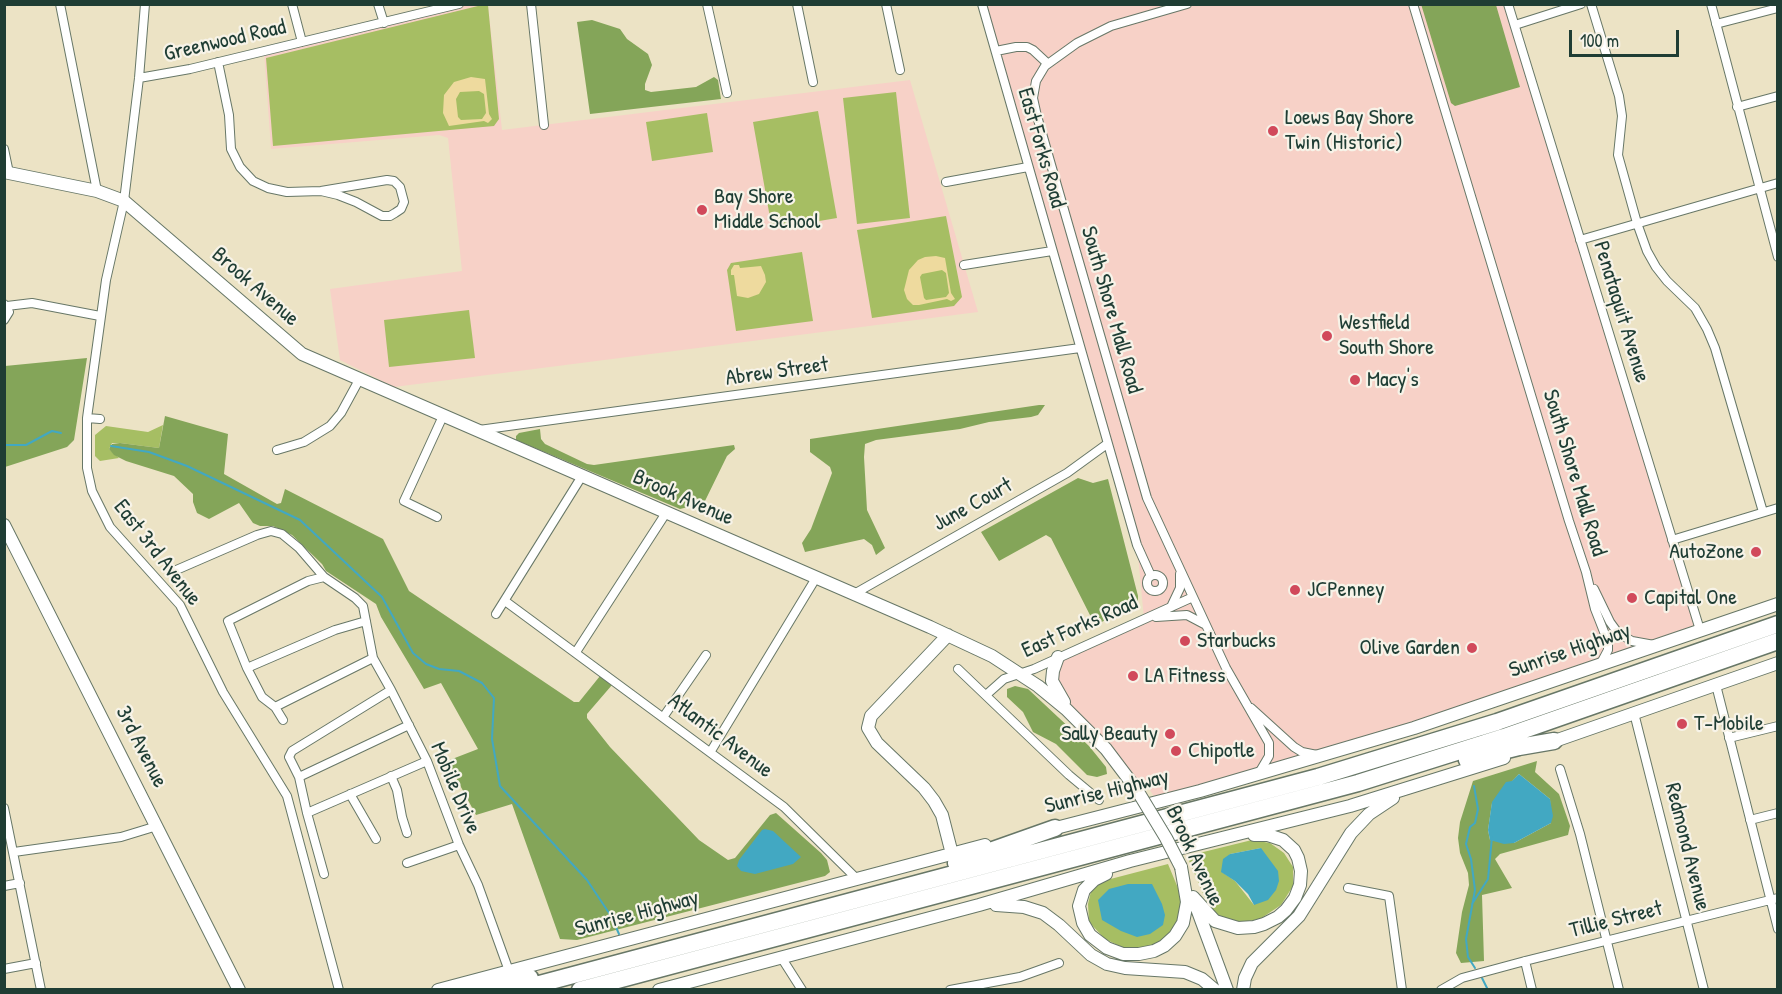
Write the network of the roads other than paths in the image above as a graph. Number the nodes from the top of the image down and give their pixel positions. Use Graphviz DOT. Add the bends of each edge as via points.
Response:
graph roads {
  1 [pos="60,4"];
  2 [pos="145,4"];
  3 [pos="292,4"];
  4 [pos="378,4"];
  5 [pos="459,4"];
  6 [pos="531,4"];
  7 [pos="707,4"];
  8 [pos="797,4"];
  9 [pos="886,4"];
  10 [pos="982,4"];
  11 [pos="1187,4"];
  12 [pos="1413,4"];
  13 [pos="1508,4"];
  14 [pos="1581,4"];
  15 [pos="1591,4"];
  16 [pos="1711,4"];
  17 [pos="1778,8"];
  18 [pos="384,23"];
  19 [pos="1716,24"];
  20 [pos="1515,25"];
  21 [pos="302,42"];
  22 [pos="996,51"];
  23 [pos="218,62"];
  24 [pos="1047,63"];
  25 [pos="900,70"];
  26 [pos="139,78"];
  27 [pos="813,82"];
  28 [pos="727,93"];
  29 [pos="1778,96"];
  30 [pos="1737,107"];
  31 [pos="544,125"];
  32 [pos="4,149"];
  33 [pos="1028,167"];
  34 [pos="7,172"];
  35 [pos="946,182"];
  36 [pos="1778,183"];
  37 [pos="1758,188"];
  38 [pos="98,191"];
  39 [pos="321,191"];
  40 [pos="124,201"];
  41 [pos="1637,223"];
  42 [pos="1580,240"];
  43 [pos="1052,251"];
  44 [pos="1778,257"];
  45 [pos="964,265"];
  46 [pos="6,305"];
  47 [pos="100,316"];
  48 [pos="4,320"];
  49 [pos="1080,348"];
  50 [pos="359,380"];
  51 [pos="443,416"];
  52 [pos="87,418"];
  53 [pos="100,420"];
  54 [pos="479,430"];
  55 [pos="1107,444"];
  56 [pos="277,450"];
  57 [pos="582,476"];
  58 [pos="1778,508"];
  59 [pos="1763,512"];
  60 [pos="666,513"];
  61 [pos="437,517"];
  62 [pos="4,525"];
  63 [pos="1672,540"];
  64 [pos="174,571"];
  65 [pos="1180,571"];
  66 [pos="1586,572"];
  67 [pos="1151,576"];
  68 [pos="324,577"];
  69 [pos="816,578"];
  70 [pos="854,594"];
  71 [pos="1193,597"];
  72 [pos="505,601"];
  73 [pos="1776,604"];
  74 [pos="1171,607"];
  75 [pos="496,614"];
  76 [pos="1144,619"];
  77 [pos="366,621"];
  78 [pos="1778,624"];
  79 [pos="1206,626"];
  80 [pos="1700,630"];
  81 [pos="948,635"];
  82 [pos="1778,641"];
  83 [pos="1655,646"];
  84 [pos="576,652"];
  85 [pos="706,655"];
  86 [pos="1058,657"];
  87 [pos="373,658"];
  88 [pos="1778,663"];
  89 [pos="1600,665"];
  90 [pos="247,668"];
  91 [pos="958,669"];
  92 [pos="1021,673"];
  93 [pos="1716,685"];
  94 [pos="391,690"];
  95 [pos="986,695"];
  96 [pos="1244,701"];
  97 [pos="275,707"];
  98 [pos="1634,713"];
  99 [pos="664,716"];
  100 [pos="283,720"];
  101 [pos="1077,720"];
  102 [pos="409,725"];
  103 [pos="1778,726"];
  104 [pos="1729,738"];
  105 [pos="1554,741"];
  106 [pos="711,751"];
  107 [pos="1320,756"];
  108 [pos="427,761"];
  109 [pos="1560,769"];
  110 [pos="1258,774"];
  111 [pos="391,776"];
  112 [pos="299,777"];
  113 [pos="1377,777"];
  114 [pos="1408,789"];
  115 [pos="350,794"];
  116 [pos="1099,800"];
  117 [pos="4,808"];
  118 [pos="307,813"];
  119 [pos="1778,813"];
  120 [pos="1750,820"];
  121 [pos="158,826"];
  122 [pos="1055,828"];
  123 [pos="407,833"];
  124 [pos="1232,835"];
  125 [pos="376,839"];
  126 [pos="459,845"];
  127 [pos="14,852"];
  128 [pos="952,854"];
  129 [pos="1130,861"];
  130 [pos="407,863"];
  131 [pos="1181,867"];
  132 [pos="324,874"];
  133 [pos="857,879"];
  134 [pos="20,883"];
  135 [pos="4,886"];
  136 [pos="1348,888"];
  137 [pos="1193,897"];
  138 [pos="859,899"];
  139 [pos="1774,899"];
  140 [pos="979,905"];
  141 [pos="1687,922"];
  142 [pos="1778,929"];
  143 [pos="1607,941"];
  144 [pos="781,957"];
  145 [pos="1525,961"];
  146 [pos="36,963"];
  147 [pos="1059,963"];
  148 [pos="599,968"];
  149 [pos="4,969"];
  150 [pos="509,971"];
  151 [pos="620,979"];
  152 [pos="41,990"];
  153 [pos="239,990"];
  154 [pos="339,990"];
  155 [pos="438,990"];
  156 [pos="470,990"];
  157 [pos="517,990"];
  158 [pos="580,990"];
  159 [pos="595,990"];
  160 [pos="659,990"];
  161 [pos="802,990"];
  162 [pos="950,990"];
  163 [pos="1215,990"];
  164 [pos="1227,990"];
  165 [pos="1243,990"];
  166 [pos="1402,990"];
  167 [pos="1441,990"];
  168 [pos="1532,990"];
  169 [pos="1619,990"];
  170 [pos="1704,990"];
  1 -- 38 [label="street"];
  2 -- 26 [label="street, East 3rd Avenue"];
  3 -- 21 [label="street"];
  4 -- 18 [label="street"];
  5 -- 18 [label="street, Greenwood Road"];
  6 -- 31 [label="street"];
  7 -- 28 [label="street"];
  8 -- 27 [label="street"];
  9 -- 25 [label="street"];
  10 -- 22 [label="street, East Forks Road"];
  11 -- 24 [label="street" via="1105,29"];
  12 -- 66 [label="street, South Shore Mall Road"];
  13 -- 20 [label="street, Penataquit Avenue"];
  14 -- 20 [label="street"];
  15 -- 41 [label="street" via="1619,96 1622,116 1618,155"];
  16 -- 19 [label="street"];
  17 -- 19 [label="street"];
  18 -- 21 [label="street, Greenwood Road"];
  19 -- 30 [label="street"];
  20 -- 42 [label="street, Penataquit Avenue"];
  21 -- 23 [label="street, Greenwood Road"];
  22 -- 24 [label="street" via="1027,47"];
  22 -- 33 [label="street, East Forks Road"];
  23 -- 26 [label="street, Greenwood Road"];
  23 -- 39 [label="street" via="229,115 231,149 240,167 253,181 268,188"];
  24 -- 65 [label="street, South Shore Mall Road" via="1034,89 1037,116 1142,480"];
  26 -- 40 [label="street, East 3rd Avenue"];
  29 -- 30 [label="street"];
  30 -- 37 [label="street"];
  32 -- 34 [label="street"];
  33 -- 35 [label="street"];
  33 -- 43 [label="street, East Forks Road"];
  34 -- 38 [label="main road, Brook Avenue"];
  36 -- 37 [label="street"];
  37 -- 41 [label="street"];
  37 -- 44 [label="street"];
  38 -- 40 [label="main road, Brook Avenue"];
  39 -- 39 [label="street" via="387,180 400,187 404,202 395,213 382,216 356,202"];
  40 -- 47 [label="street, East 3rd Avenue"];
  40 -- 50 [label="main road, Brook Avenue" via="302,354"];
  41 -- 42 [label="street"];
  41 -- 59 [label="street" via="1656,267 1695,308 1707,329"];
  42 -- 63 [label="street, Penataquit Avenue"];
  43 -- 45 [label="street"];
  43 -- 49 [label="street, East Forks Road"];
  46 -- 47 [label="street" via="32,303"];
  46 -- 48 [label="street" via="9,312"];
  47 -- 52 [label="street, East 3rd Avenue"];
  49 -- 54 [label="street, Abrew Street"];
  49 -- 55 [label="street, East Forks Road"];
  50 -- 51 [label="main road, Brook Avenue"];
  50 -- 56 [label="street" via="330,426 304,442"];
  51 -- 54 [label="main road, Brook Avenue"];
  51 -- 61 [label="street" via="404,501"];
  52 -- 53 [label="street"];
  52 -- 154 [label="street, East 3rd Avenue" via="87,468 100,510 110,527 180,605 223,692 287,796"];
  54 -- 57 [label="main road, Brook Avenue"];
  55 -- 67 [label="street, East Forks Road" via="1137,545"];
  55 -- 70 [label="street, June Court" via="1067,473"];
  57 -- 60 [label="main road, Brook Avenue"];
  57 -- 72 [label="street"];
  58 -- 59 [label="street"];
  59 -- 63 [label="street"];
  60 -- 69 [label="main road, Brook Avenue"];
  60 -- 84 [label="street"];
  62 -- 121 [label="main road, 3rd Avenue"];
  63 -- 80 [label="street, Penataquit Avenue"];
  64 -- 68 [label="street, Mobile Drive" via="271,531 282,534 299,548"];
  65 -- 71 [label="street, South Shore Mall Road"];
  65 -- 74 [label="street" via="1180,588"];
  66 -- 83 [label="street, South Shore Mall Road" via="1614,630 1629,640"];
  66 -- 89 [label="street, South Shore Mall Road" via="1608,644"];
  68 -- 77 [label="street, Mobile Drive" via="355,597 363,606"];
  68 -- 90 [label="street" via="308,581 228,621"];
  69 -- 70 [label="main road, Brook Avenue"];
  69 -- 106 [label="street"];
  70 -- 81 [label="main road, Brook Avenue"];
  71 -- 74 [label="street, East Forks Road"];
  71 -- 79 [label="street, South Shore Mall Road"];
  72 -- 75 [label="street"];
  72 -- 84 [label="street, Atlantic Avenue"];
  73 -- 80 [label="main road, Sunrise Highway"];
  74 -- 76 [label="street, East Forks Road"];
  76 -- 79 [label="street" via="1181,615"];
  76 -- 86 [label="street, East Forks Road"];
  77 -- 87 [label="street, Mobile Drive"];
  77 -- 90 [label="street" via="335,630"];
  78 -- 138 [label="highway, Sunrise Highway" via="1385,758"];
  79 -- 96 [label="street, South Shore Mall Road"];
  80 -- 83 [label="main road, Sunrise Highway"];
  81 -- 92 [label="main road, Brook Avenue"];
  81 -- 128 [label="main road" via="872,716 868,728 877,743 934,801"];
  82 -- 113 [label="highway"];
  83 -- 89 [label="main road, Sunrise Highway"];
  84 -- 99 [label="street, Atlantic Avenue"];
  85 -- 99 [label="street"];
  86 -- 92 [label="street, East Forks Road"];
  86 -- 101 [label="main road" via="1053,684"];
  87 -- 94 [label="street, Mobile Drive"];
  87 -- 97 [label="street"];
  88 -- 93 [label="main road"];
  89 -- 107 [label="main road, Sunrise Highway"];
  90 -- 97 [label="street" via="262,697"];
  91 -- 95 [label="street"];
  92 -- 95 [label="street, East Forks Road" via="1004,679"];
  92 -- 101 [label="main road, Brook Avenue"];
  93 -- 98 [label="main road"];
  93 -- 104 [label="street"];
  94 -- 102 [label="street, Mobile Drive"];
  94 -- 112 [label="street" via="292,751 289,757"];
  95 -- 116 [label="street"];
  96 -- 107 [label="street, South Shore Mall Road" via="1294,747"];
  96 -- 110 [label="street, South Shore Mall Road" via="1269,746 1268,759"];
  97 -- 100 [label="street"];
  98 -- 105 [label="main road"];
  98 -- 141 [label="street, Redmond Avenue"];
  99 -- 106 [label="street, Atlantic Avenue"];
  101 -- 131 [label="main road, Brook Avenue, bridge" via="1106,749 1137,790"];
  102 -- 108 [label="street, Mobile Drive"];
  102 -- 112 [label="street"];
  103 -- 104 [label="street"];
  104 -- 120 [label="street"];
  105 -- 113 [label="highway"];
  105 -- 114 [label="main road"];
  106 -- 133 [label="street, Atlantic Avenue" via="784,807"];
  107 -- 110 [label="main road, Sunrise Highway"];
  108 -- 111 [label="street"];
  108 -- 126 [label="street, Mobile Drive"];
  109 -- 143 [label="street"];
  110 -- 122 [label="main road, Sunrise Highway"];
  111 -- 115 [label="street"];
  111 -- 123 [label="street"];
  112 -- 118 [label="street"];
  113 -- 151 [label="highway"];
  114 -- 124 [label="main road"];
  114 -- 165 [label="main road" via="1356,826 1299,916 1252,963"];
  115 -- 118 [label="street"];
  115 -- 125 [label="street"];
  117 -- 127 [label="street"];
  118 -- 132 [label="street"];
  119 -- 120 [label="street"];
  120 -- 139 [label="street"];
  121 -- 127 [label="street" via="121,837"];
  121 -- 153 [label="main road, 3rd Avenue"];
  122 -- 128 [label="main road, Sunrise Highway"];
  122 -- 138 [label="highway"];
  124 -- 129 [label="main road"];
  124 -- 137 [label="main road" via="1268,835 1291,846 1301,871 1292,902 1269,922 1238,928 1215,921"];
  126 -- 130 [label="street"];
  126 -- 150 [label="street, Mobile Drive"];
  127 -- 134 [label="street"];
  128 -- 133 [label="main road, Sunrise Highway"];
  129 -- 131 [label="main road" via="1090,883 1079,906 1085,927 1094,939 1128,954 1160,948 1181,928 1187,906"];
  129 -- 140 [label="main road"];
  131 -- 137 [label="main road, Brook Avenue"];
  133 -- 150 [label="main road, Sunrise Highway"];
  134 -- 135 [label="street"];
  134 -- 146 [label="street"];
  136 -- 166 [label="street" via="1389,896"];
  137 -- 164 [label="main road, Brook Avenue"];
  138 -- 148 [label="highway, Sunrise Highway"];
  139 -- 141 [label="street, Tillie Street"];
  139 -- 142 [label="street"];
  140 -- 144 [label="main road"];
  140 -- 163 [label="main road" via="1031,908 1048,916 1101,961 1125,968 1185,972"];
  141 -- 143 [label="street, Tillie Street"];
  141 -- 170 [label="street, Redmond Avenue"];
  143 -- 145 [label="street, Tillie Street"];
  143 -- 169 [label="street"];
  144 -- 160 [label="main road"];
  144 -- 161 [label="street"];
  145 -- 167 [label="street, Tillie Street" via="1462,978"];
  145 -- 168 [label="street"];
  146 -- 149 [label="street"];
  146 -- 152 [label="street"];
  147 -- 162 [label="street" via="1020,977"];
  148 -- 156 [label="highway"];
  148 -- 157 [label="highway, Sunrise Highway"];
  150 -- 155 [label="main road, Sunrise Highway"];
  151 -- 158 [label="highway"];
  151 -- 159 [label="highway"];
}
